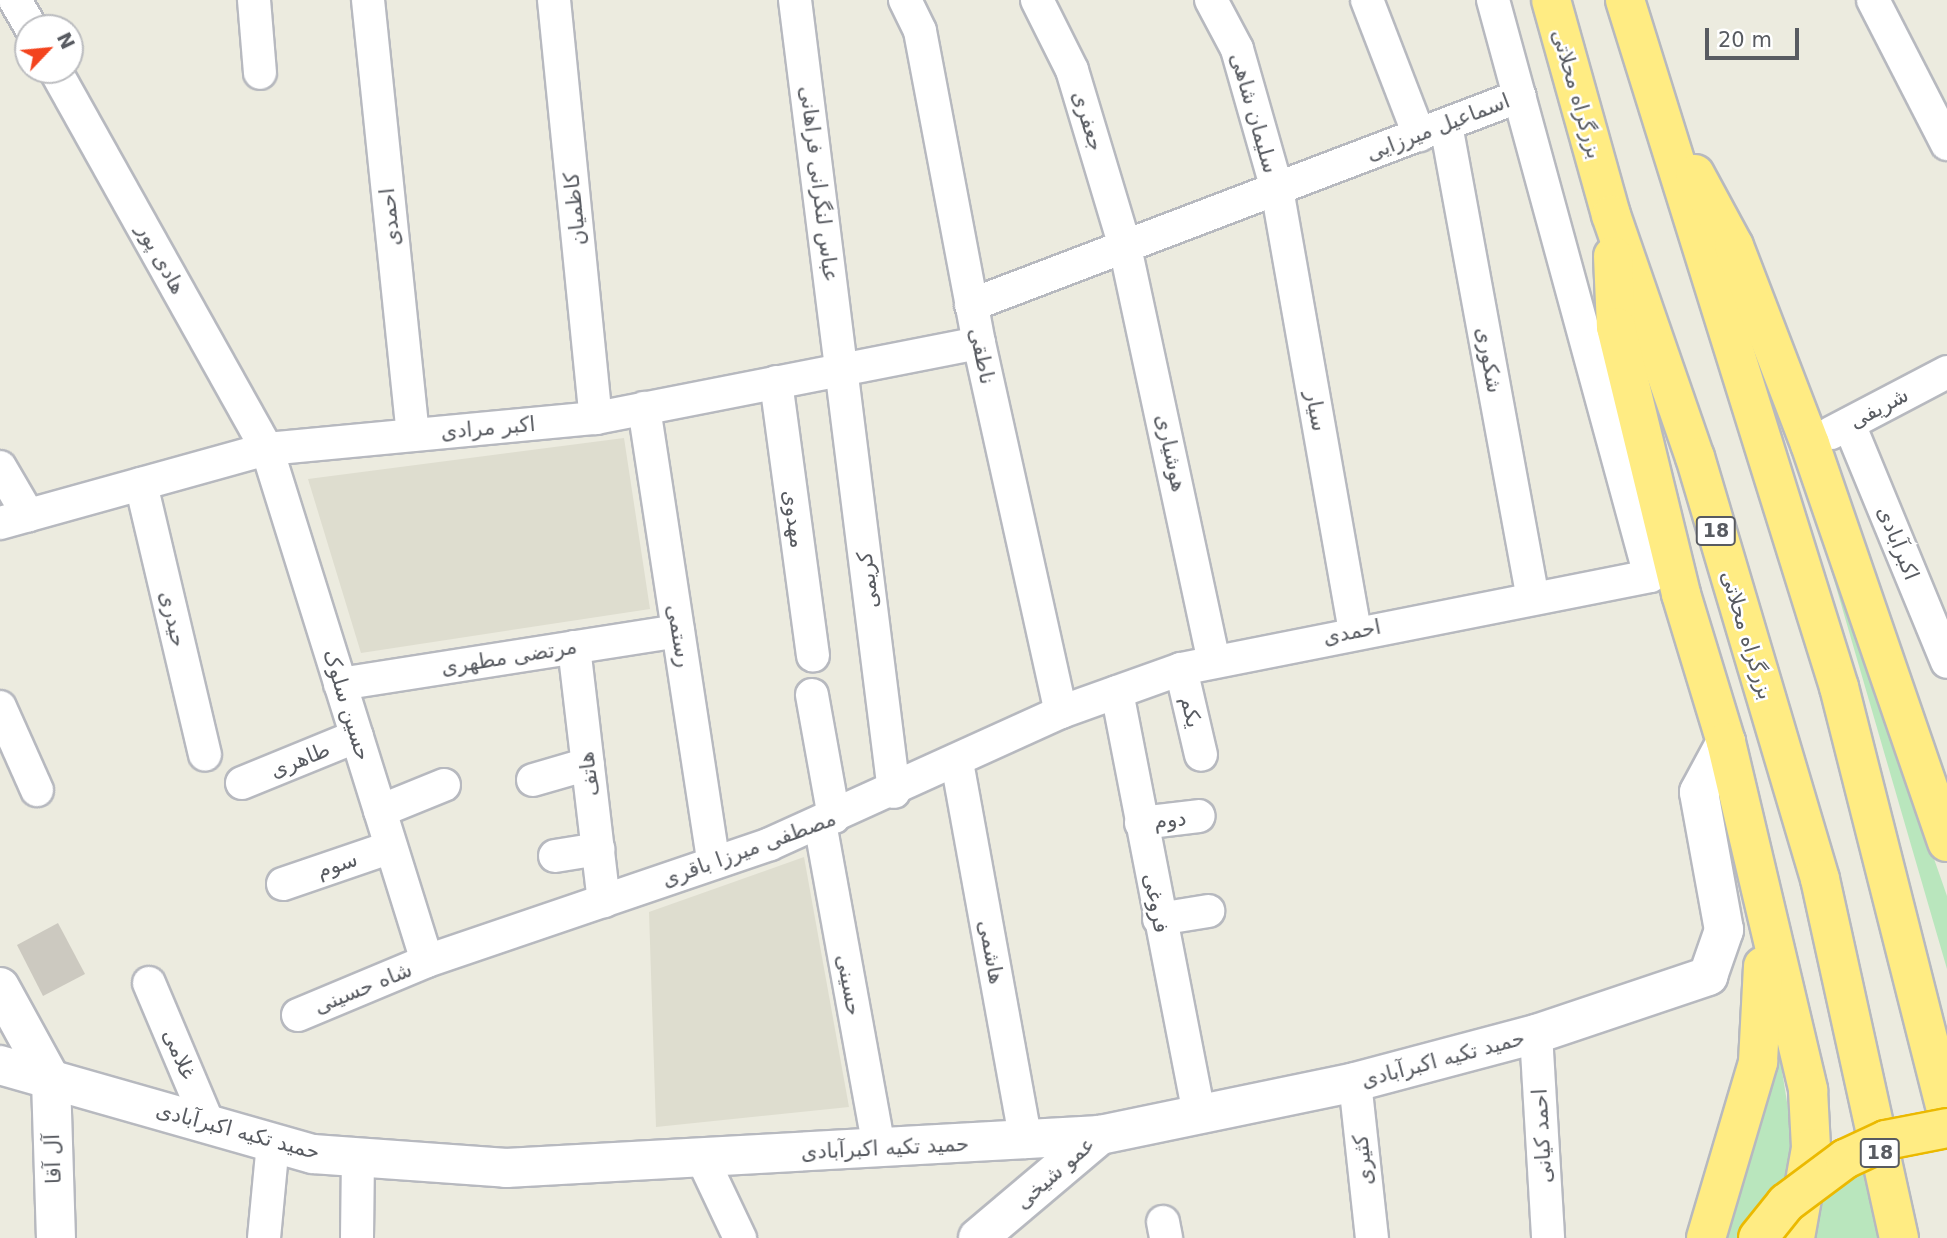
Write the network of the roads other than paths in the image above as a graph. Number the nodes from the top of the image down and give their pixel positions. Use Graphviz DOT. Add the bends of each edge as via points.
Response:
graph roads {
  1 [pos="254,0"];
  2 [pos="368,0"];
  3 [pos="554,0"];
  4 [pos="795,0"];
  5 [pos="905,0"];
  6 [pos="1037,0"];
  7 [pos="1211,0"];
  8 [pos="1367,0"];
  9 [pos="1493,0"];
  10 [pos="1551,0"];
  11 [pos="1625,0"];
  12 [pos="1873,0"];
  13 [pos="260,73"];
  14 [pos="63,84"];
  15 [pos="1650,89"];
  16 [pos="1520,96"];
  17 [pos="1432,130"];
  18 [pos="1947,144"];
  19 [pos="1277,189"];
  20 [pos="1611,215"];
  21 [pos="1125,247"];
  22 [pos="971,305"];
  23 [pos="979,343"];
  24 [pos="842,369"];
  25 [pos="1947,372"];
  26 [pos="776,382"];
  27 [pos="643,408"];
  28 [pos="596,418"];
  29 [pos="1849,424"];
  30 [pos="413,435"];
  31 [pos="1810,444"];
  32 [pos="267,449"];
  33 [pos="0,467"];
  34 [pos="141,484"];
  35 [pos="14,519"];
  36 [pos="1665,585"];
  37 [pos="1532,595"];
  38 [pos="678,631"];
  39 [pos="1355,632"];
  40 [pos="574,647"];
  41 [pos="813,656"];
  42 [pos="1213,659"];
  43 [pos="1947,662"];
  44 [pos="1181,669"];
  45 [pos="340,684"];
  46 [pos="1117,692"];
  47 [pos="812,695"];
  48 [pos="0,707"];
  49 [pos="1060,712"];
  50 [pos="357,736"];
  51 [pos="1726,742"];
  52 [pos="205,755"];
  53 [pos="1200,755"];
  54 [pos="957,762"];
  55 [pos="588,764"];
  56 [pos="533,780"];
  57 [pos="242,783"];
  58 [pos="444,785"];
  59 [pos="37,790"];
  60 [pos="894,792"];
  61 [pos="380,811"];
  62 [pos="1199,816"];
  63 [pos="827,820"];
  64 [pos="1141,823"];
  65 [pos="1947,842"];
  66 [pos="391,847"];
  67 [pos="598,849"];
  68 [pos="555,856"];
  69 [pos="714,863"];
  70 [pos="283,884"];
  71 [pos="604,901"];
  72 [pos="1761,908"];
  73 [pos="1208,911"];
  74 [pos="1159,919"];
  75 [pos="427,961"];
  76 [pos="149,983"];
  77 [pos="0,987"];
  78 [pos="298,1015"];
  79 [pos="1536,1034"];
  80 [pos="0,1065"];
  81 [pos="1941,1065"];
  82 [pos="51,1080"];
  83 [pos="1355,1082"];
  84 [pos="1199,1113"];
  85 [pos="1947,1113"];
  86 [pos="209,1125"];
  87 [pos="1947,1128"];
  88 [pos="1100,1135"];
  89 [pos="1026,1142"];
  90 [pos="273,1143"];
  91 [pos="879,1147"];
  92 [pos="358,1157"];
  93 [pos="702,1158"];
  94 [pos="985,1236"];
  95 [pos="56,1238"];
  96 [pos="264,1238"];
  97 [pos="357,1238"];
  98 [pos="740,1238"];
  99 [pos="1371,1238"];
  100 [pos="1548,1238"];
  101 [pos="1706,1238"];
  102 [pos="1758,1238"];
  103 [pos="1795,1238"];
  104 [pos="1899,1238"];
  1 -- 13 [label="street"];
  2 -- 30 [label="street, احمدی"];
  3 -- 28 [label="street, کاظمیان"];
  4 -- 24 [label="street, عباس لنگرانی فراهانی"];
  5 -- 22 [label="street, ناطقی" via="920,31"];
  6 -- 21 [label="street, جعفری" via="1072,69"];
  7 -- 19 [label="street, سلیمان شاهی" via="1237,49"];
  8 -- 17 [label="street"];
  9 -- 16 [label="street"];
  10 -- 20 [label="highway, بزرگراه محلاتی / 18"];
  11 -- 15 [label="highway"];
  12 -- 18 [label="street"];
  14 -- 32 [label="street, هادی پور"];
  15 -- 31 [label="highway" via="1734,246"];
  15 -- 81 [label="highway" via="1839,687"];
  16 -- 17 [label="street, اسماعیل میرزایی"];
  16 -- 36 [label="street, اسماعیل میرزایی"];
  17 -- 19 [label="street, اسماعیل میرزایی"];
  17 -- 37 [label="street, شکوری"];
  19 -- 21 [label="street, اسماعیل میرزایی"];
  19 -- 39 [label="street, سیار"];
  20 -- 36 [label="highway" via="1616,327"];
  20 -- 104 [label="highway, بزرگراه محلاتی / 18" via="1695,457 1820,879"];
  21 -- 22 [label="street, اسماعیل میرزایی"];
  21 -- 42 [label="street, هوشیاری"];
  22 -- 23 [label="street, ناطقی"];
  23 -- 24 [label="street, اکبر مرادی"];
  23 -- 49 [label="street, ناطقی"];
  24 -- 26 [label="street, اکبر مرادی"];
  24 -- 60 [label="street, کریمی"];
  25 -- 29 [label="street, شریفی"];
  26 -- 27 [label="street, اکبر مرادی"];
  26 -- 41 [label="street, مهدوی"];
  27 -- 28 [label="street, اکبر مرادی"];
  27 -- 38 [label="street, رستمی"];
  28 -- 30 [label="street, اکبر مرادی"];
  29 -- 31 [label="street, شریفی"];
  29 -- 43 [label="street, اکبرآبادی"];
  30 -- 32 [label="street, اکبر مرادی"];
  31 -- 65 [label="highway"];
  32 -- 34 [label="street, اکبر مرادی"];
  32 -- 45 [label="street, حسین سلوک"];
  33 -- 35 [label="street"];
  34 -- 35 [label="street, اکبر مرادی"];
  34 -- 52 [label="street, حیدری"];
  36 -- 37 [label="street, احمدی"];
  36 -- 51 [label="highway"];
  37 -- 39 [label="street, احمدی"];
  38 -- 40 [label="street, مرتضی مطهری"];
  38 -- 69 [label="street, رستمی"];
  39 -- 42 [label="street, احمدی"];
  40 -- 45 [label="street, مرتضی مطهری"];
  40 -- 55 [label="street, هاتف"];
  42 -- 44 [label="street, احمدی"];
  44 -- 46 [label="street, احمدی"];
  44 -- 53 [label="street, یکم"];
  45 -- 50 [label="street, حسین سلوک"];
  46 -- 49 [label="street, احمدی"];
  46 -- 64 [label="street, فروغی"];
  47 -- 63 [label="street"];
  48 -- 59 [label="street"];
  49 -- 54 [label="street, مصطفی میرزا باقری"];
  50 -- 57 [label="street, طاهری"];
  50 -- 61 [label="street, حسین سلوک"];
  51 -- 72 [label="highway"];
  51 -- 79 [label="main road, حمید تکیه اکبرآبادی" via="1699,792 1724,930 1708,976"];
  54 -- 60 [label="street, مصطفی میرزا باقری"];
  54 -- 89 [label="street, هاشمی"];
  55 -- 56 [label="street"];
  55 -- 67 [label="street, هاتف"];
  58 -- 61 [label="street"];
  60 -- 63 [label="street, مصطفی میرزا باقری"];
  61 -- 66 [label="street, حسین سلوک"];
  62 -- 64 [label="street, دوم"];
  63 -- 69 [label="street, مصطفی میرزا باقری"];
  63 -- 91 [label="street, حسینی"];
  64 -- 74 [label="street, فروغی"];
  66 -- 70 [label="street, سوم"];
  66 -- 75 [label="street, حسین سلوک"];
  67 -- 68 [label="street"];
  67 -- 71 [label="street, هاتف"];
  69 -- 71 [label="street, مصطفی میرزا باقری"];
  71 -- 75 [label="street, مصطفی میرزا باقری"];
  72 -- 101 [label="highway" via="1764,1001 1758,1062"];
  72 -- 103 [label="highway" via="1808,1090 1811,1148"];
  73 -- 74 [label="street"];
  74 -- 84 [label="street, فروغی"];
  75 -- 78 [label="street, شاه حسینی"];
  76 -- 86 [label="street, غلامی"];
  77 -- 82 [label="main road"];
  79 -- 83 [label="main road, حمید تکیه اکبرآبادی"];
  79 -- 100 [label="street, احمد کیانی"];
  80 -- 82 [label="main road, حمید تکیه اکبرآبادی"];
  81 -- 85 [label="highway"];
  82 -- 86 [label="main road, حمید تکیه اکبرآبادی"];
  82 -- 95 [label="main road, آل آقا"];
  83 -- 84 [label="main road, حمید تکیه اکبرآبادی"];
  83 -- 99 [label="street, کثیری"];
  84 -- 88 [label="main road, حمید تکیه اکبرآبادی"];
  86 -- 90 [label="main road, حمید تکیه اکبرآبادی"];
  87 -- 102 [label="highway, bridge" via="1886,1140 1844,1159 1786,1203"];
  88 -- 89 [label="main road, حمید تکیه اکبرآبادی"];
  88 -- 94 [label="main road, عمو شیخی"];
  89 -- 91 [label="main road, حمید تکیه اکبرآبادی"];
  90 -- 92 [label="main road, حمید تکیه اکبرآبادی" via="313,1154"];
  90 -- 96 [label="street"];
  91 -- 93 [label="main road, حمید تکیه اکبرآبادی"];
  92 -- 93 [label="main road, حمید تکیه اکبرآبادی" via="506,1168"];
  92 -- 97 [label="street"];
  93 -- 98 [label="street"];
}
